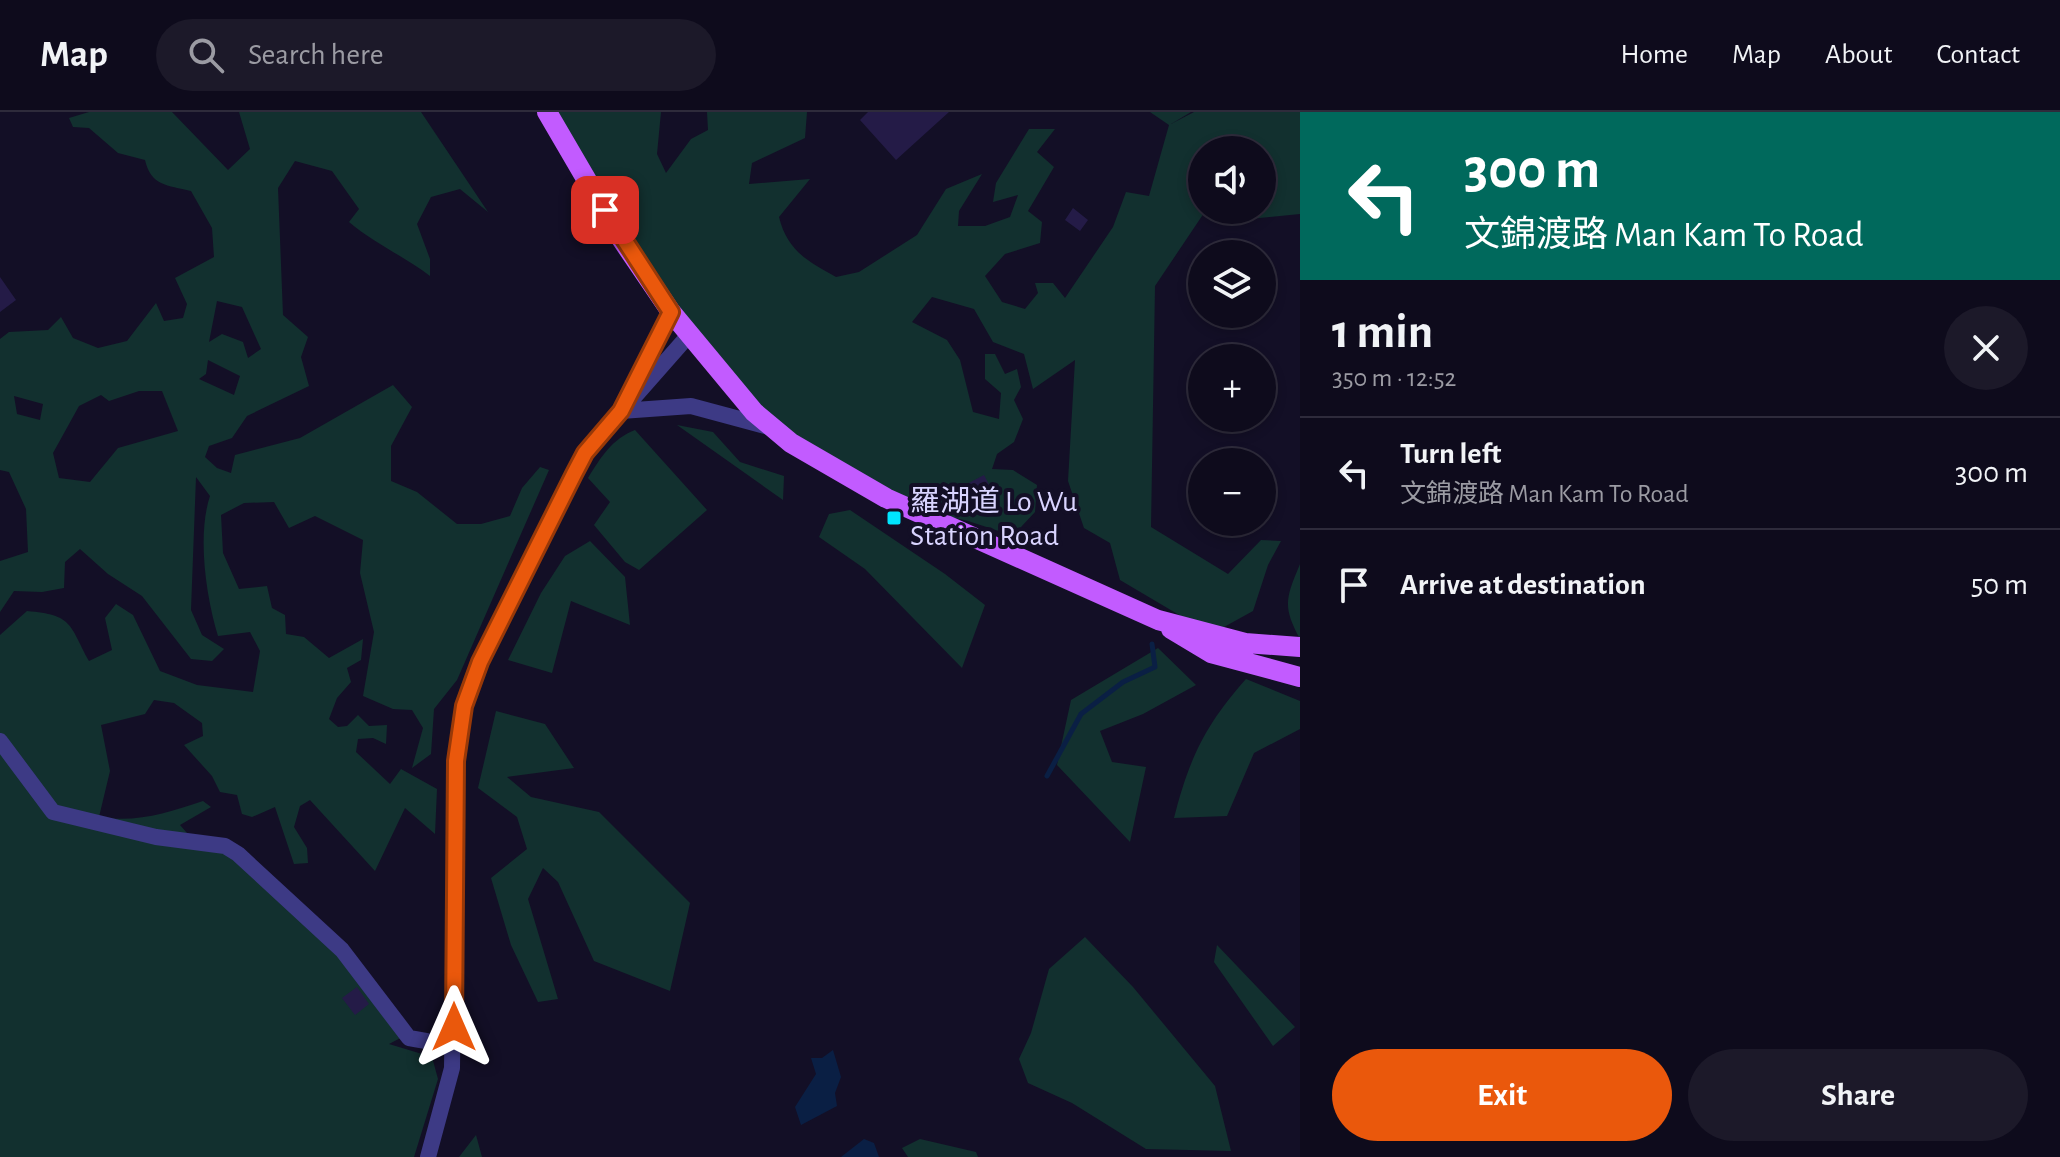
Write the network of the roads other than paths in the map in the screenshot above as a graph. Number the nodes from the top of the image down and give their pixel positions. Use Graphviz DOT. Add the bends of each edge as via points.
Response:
graph roads {
  1 [pos="547,112"];
  2 [pos="671,312"];
  3 [pos="688,336"];
  4 [pos="621,411"];
  5 [pos="774,429"];
  6 [pos="1158,620"];
  7 [pos="1300,647"];
  8 [pos="1300,677"];
  9 [pos="0,741"];
  10 [pos="454,1046"];
  11 [pos="428,1157"];
  1 -- 2 [label="main road"];
  2 -- 3 [label="main road"];
  2 -- 4 [label="street"];
  3 -- 4 [label="street"];
  3 -- 5 [label="main road"];
  4 -- 5 [label="street" via="691,406"];
  4 -- 10 [label="street" via="585,453 480,662 464,706 456,761"];
  5 -- 6 [label="main road" via="886,498"];
  6 -- 7 [label="main road" via="1245,643"];
  6 -- 8 [label="main road" via="1211,653"];
  9 -- 10 [label="street" via="53,812 156,837 225,846 238,854 342,950 409,1038"];
  10 -- 11 [label="street"];
}
